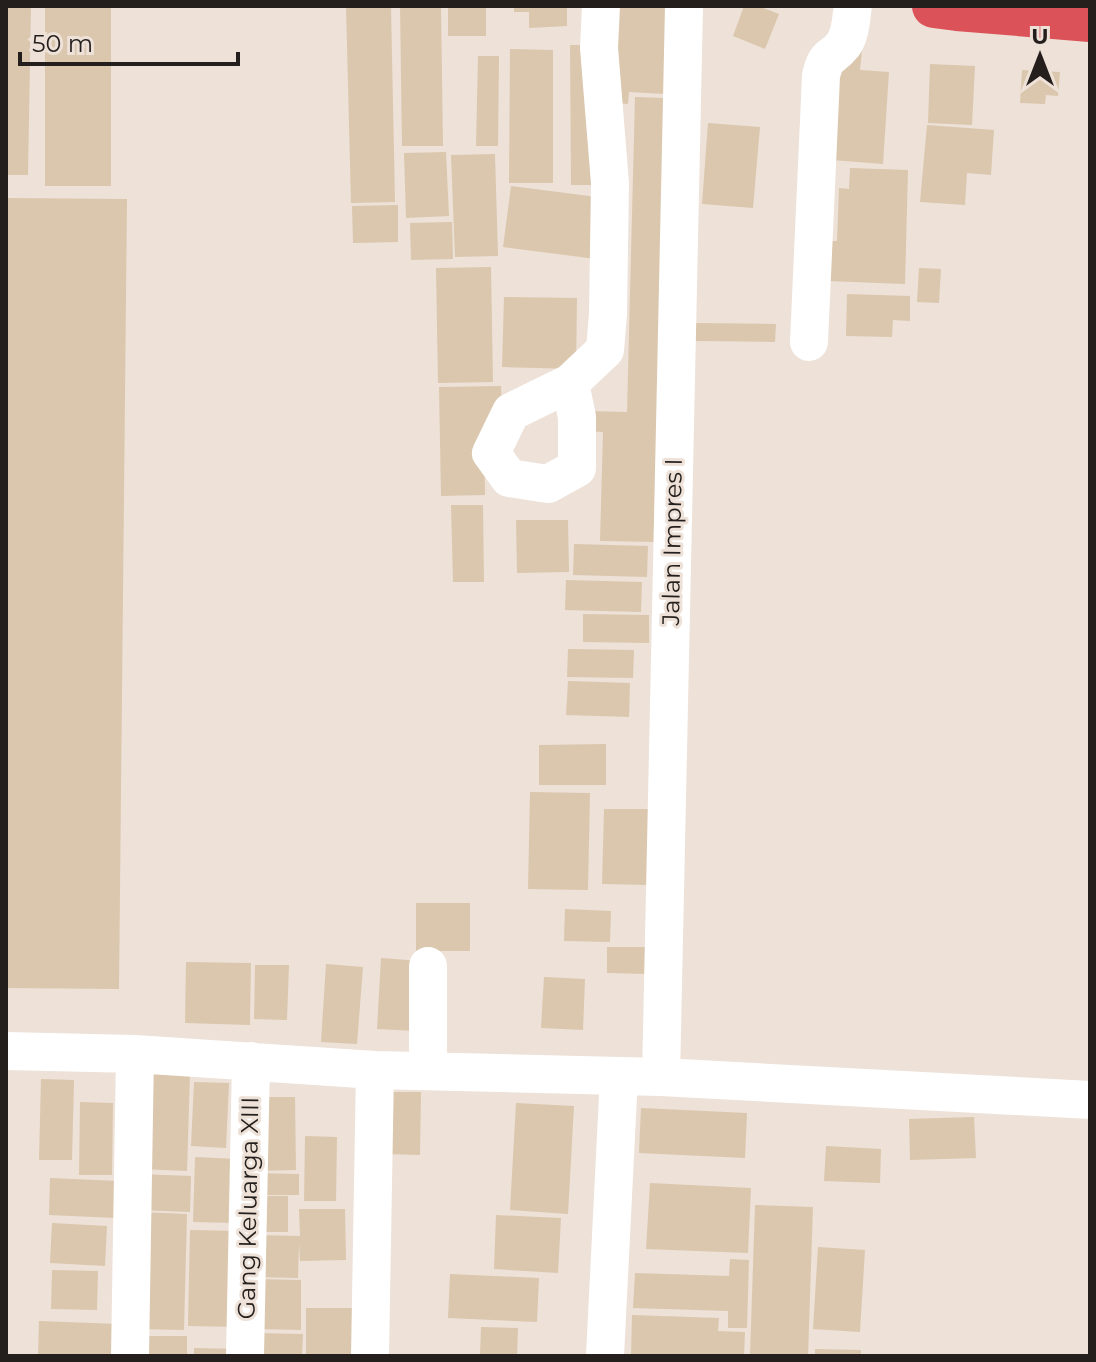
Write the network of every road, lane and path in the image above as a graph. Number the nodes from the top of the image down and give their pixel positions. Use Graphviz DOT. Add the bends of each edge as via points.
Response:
graph roads {
  1 [pos="601,6"];
  2 [pos="684,6"];
  3 [pos="853,6"];
  4 [pos="934,6"];
  5 [pos="1090,20"];
  6 [pos="809,342"];
  7 [pos="570,383"];
  8 [pos="428,966"];
  9 [pos="6,1051"];
  10 [pos="135,1054"];
  11 [pos="251,1061"];
  12 [pos="375,1070"];
  13 [pos="428,1071"];
  14 [pos="619,1076"];
  15 [pos="661,1077"];
  16 [pos="1090,1100"];
  17 [pos="130,1356"];
  18 [pos="245,1356"];
  19 [pos="370,1356"];
  20 [pos="605,1356"];
  1 -- 7 [label="street" via="599,48 610,183 608,314 605,350"];
  2 -- 15 [label="street, Jalan Impres I"];
  3 -- 6 [label="street" via="844,44 824,60 821,76"];
  4 -- 5 [label="highway"];
  8 -- 13 [label="street"];
  9 -- 10 [label="street"];
  10 -- 11 [label="street"];
  10 -- 17 [label="street"];
  11 -- 12 [label="street"];
  11 -- 18 [label="street, Gang Keluarga XIII"];
  12 -- 13 [label="street"];
  12 -- 19 [label="street"];
  13 -- 14 [label="street"];
  14 -- 15 [label="street"];
  14 -- 20 [label="street"];
  15 -- 16 [label="street"];
}
